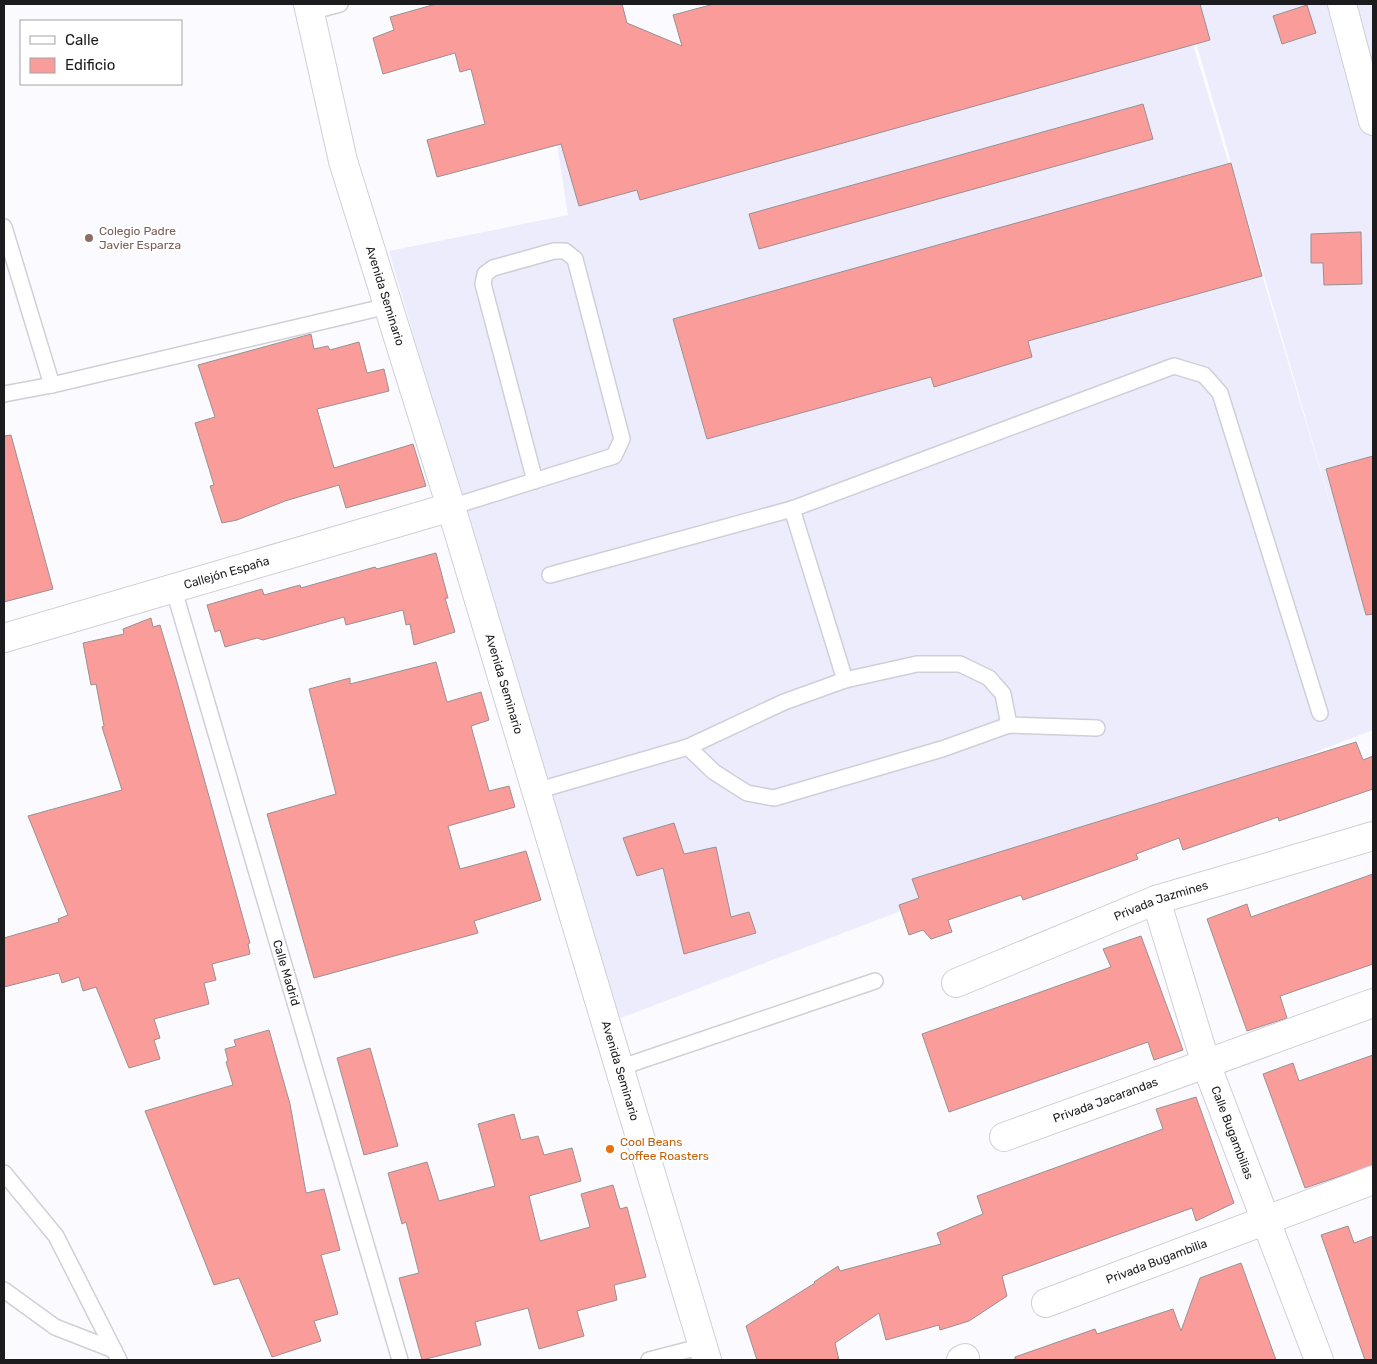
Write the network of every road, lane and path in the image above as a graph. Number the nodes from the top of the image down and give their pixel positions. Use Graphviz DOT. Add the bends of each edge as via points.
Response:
graph roads {
  1 [pos="340,4"];
  2 [pos="1342,4"];
  3 [pos="309,8"];
  4 [pos="1373,121"];
  5 [pos="4,227"];
  6 [pos="388,306"];
  7 [pos="52,385"];
  8 [pos="4,394"];
  9 [pos="535,481"];
  10 [pos="451,507"];
  11 [pos="792,509"];
  12 [pos="550,575"];
  13 [pos="173,587"];
  14 [pos="4,638"];
  15 [pos="845,680"];
  16 [pos="1320,713"];
  17 [pos="1009,725"];
  18 [pos="1096,728"];
  19 [pos="688,747"];
  20 [pos="536,792"];
  21 [pos="1373,836"];
  22 [pos="1156,900"];
  23 [pos="875,981"];
  24 [pos="956,984"];
  25 [pos="1373,1003"];
  26 [pos="1206,1064"];
  27 [pos="620,1068"];
  28 [pos="1004,1137"];
  29 [pos="4,1173"];
  30 [pos="1373,1180"];
  31 [pos="1266,1221"];
  32 [pos="4,1290"];
  33 [pos="1046,1303"];
  34 [pos="705,1353"];
  35 [pos="117,1355"];
  36 [pos="400,1360"];
  37 [pos="649,1360"];
  38 [pos="1319,1360"];
  1 -- 3 [label="lane"];
  2 -- 4 [label="street"];
  3 -- 6 [label="street, Avenida Seminario" via="344,161"];
  5 -- 7 [label="lane"];
  6 -- 7 [label="lane"];
  6 -- 10 [label="street, Avenida Seminario"];
  7 -- 8 [label="lane"];
  9 -- 9 [label="lane" via="614,456 622,439 575,259 565,251 554,251 493,268 485,274 483,284"];
  9 -- 10 [label="lane"];
  10 -- 13 [label="street, Callejón España"];
  10 -- 20 [label="street, Avenida Seminario"];
  11 -- 12 [label="lane"];
  11 -- 15 [label="lane"];
  11 -- 16 [label="lane" via="1174,366 1204,375 1220,393"];
  13 -- 14 [label="street, Callejón España"];
  13 -- 36 [label="lane, Calle Madrid"];
  15 -- 17 [label="lane" via="917,664 960,664 989,678 1003,694"];
  15 -- 19 [label="lane" via="784,702"];
  17 -- 18 [label="lane"];
  17 -- 19 [label="lane" via="933,752 774,798 747,793 714,772"];
  19 -- 20 [label="lane"];
  20 -- 27 [label="street, Avenida Seminario"];
  21 -- 22 [label="street, Privada Jazmines"];
  22 -- 24 [label="street, Privada Jazmines"];
  22 -- 26 [label="street, Calle Bugambilias"];
  23 -- 27 [label="lane"];
  25 -- 26 [label="street"];
  26 -- 28 [label="street, Privada Jacarandas"];
  26 -- 31 [label="street, Calle Bugambilias"];
  27 -- 34 [label="street, Avenida Seminario"];
  29 -- 35 [label="lane" via="56,1236"];
  30 -- 31 [label="street, Privada Bugambilia"];
  31 -- 33 [label="street, Privada Bugambilia"];
  31 -- 38 [label="street, Calle Bugambilias"];
  32 -- 35 [label="lane" via="55,1327"];
  34 -- 37 [label="lane"];
}
